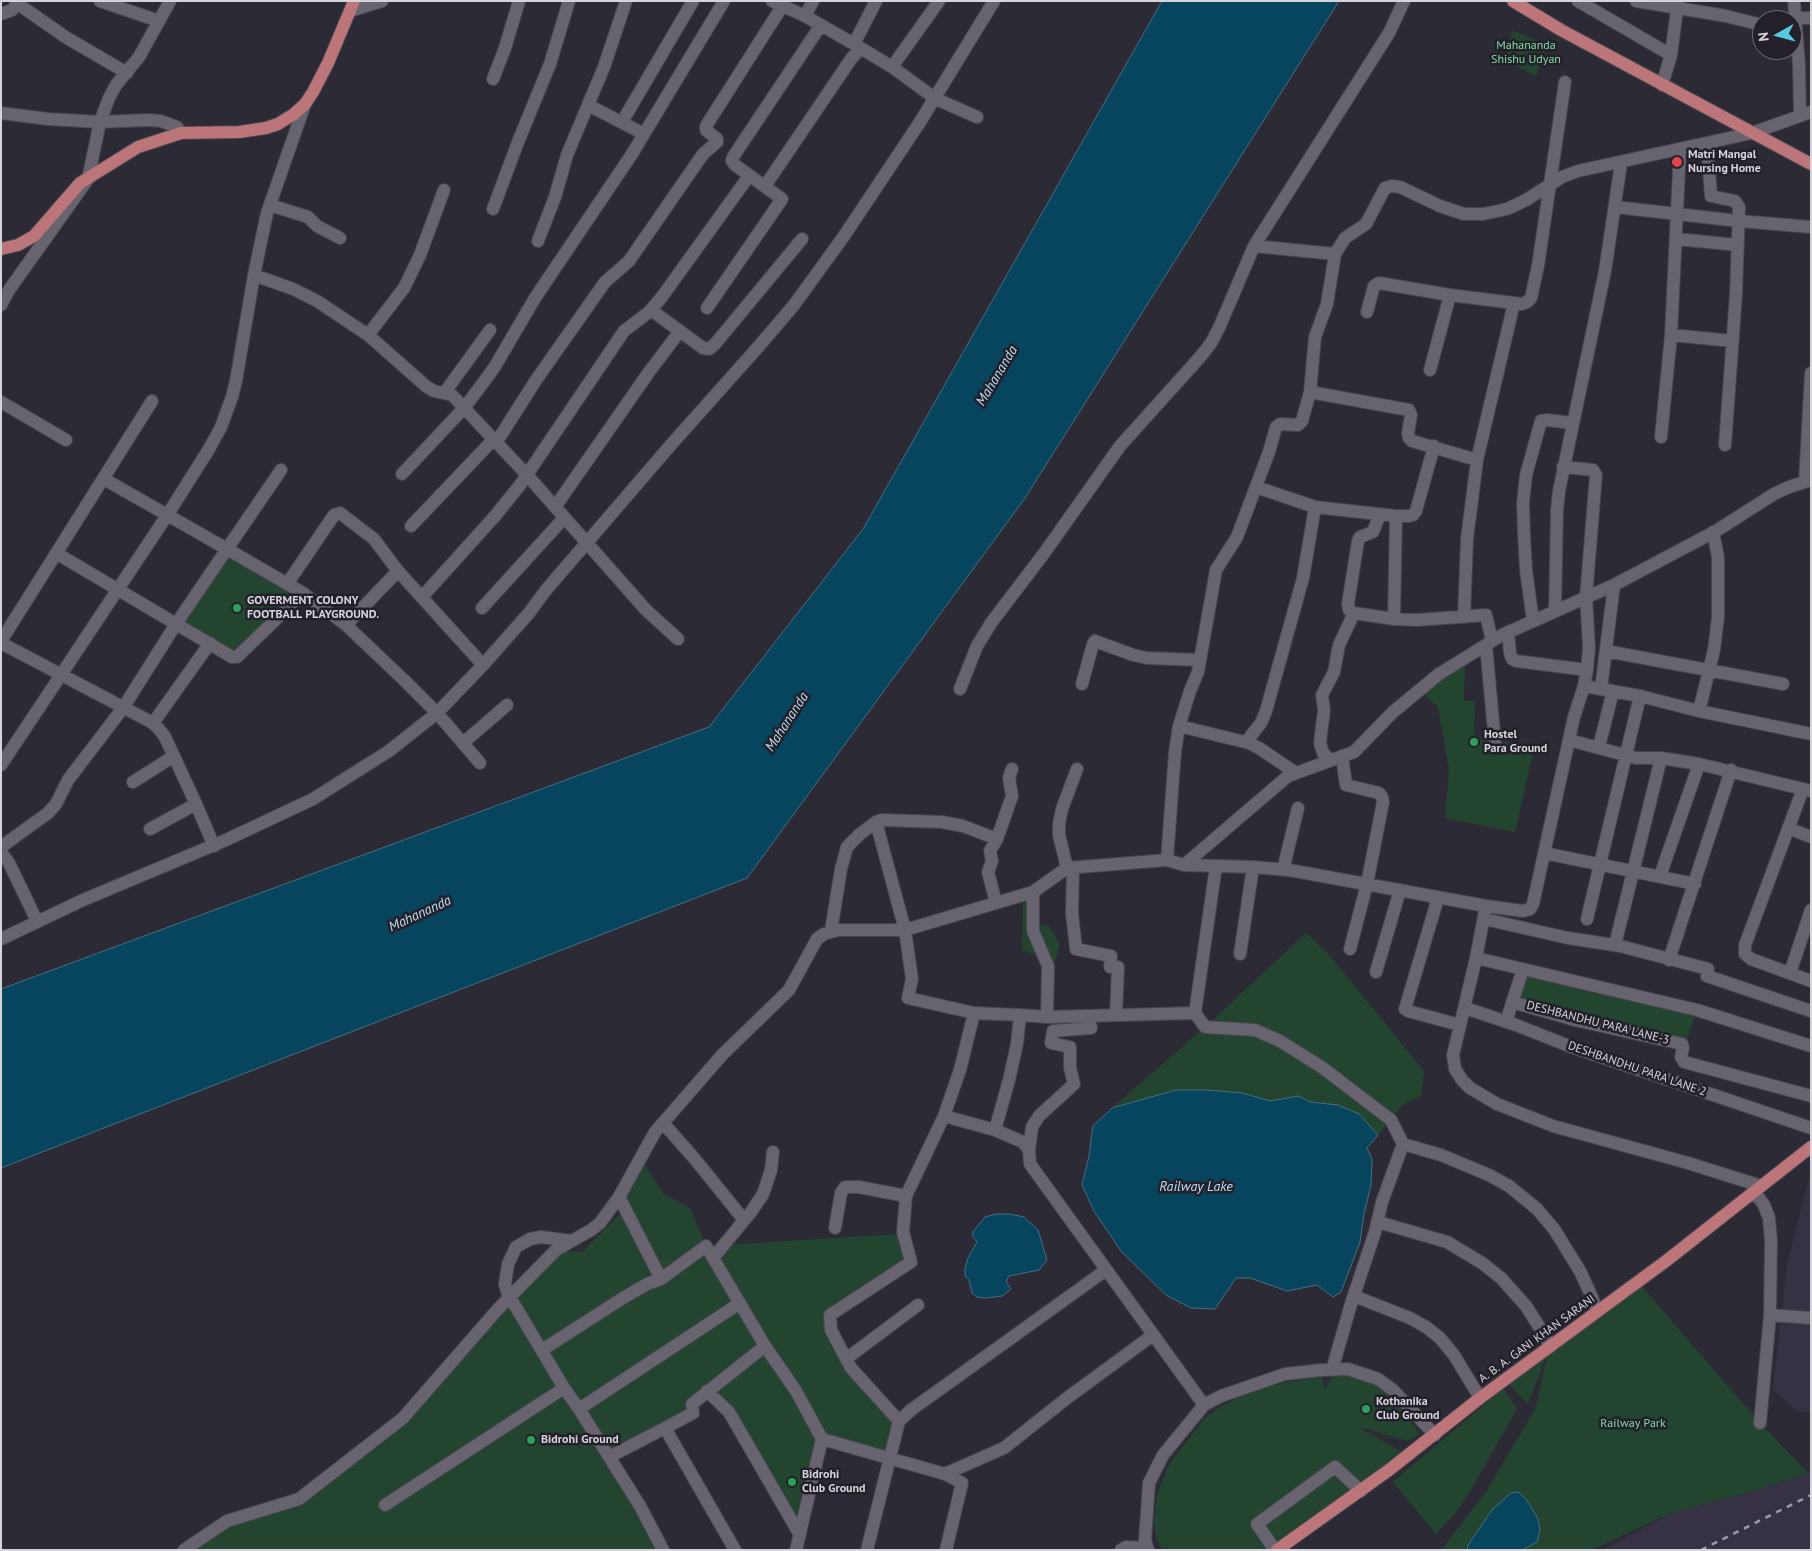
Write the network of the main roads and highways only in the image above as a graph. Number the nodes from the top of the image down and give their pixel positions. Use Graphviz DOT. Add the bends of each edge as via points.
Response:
graph roads {
  1 [pos="1513,1"];
  2 [pos="350,5"];
  3 [pos="179,130"];
  4 [pos="1782,149"];
  5 [pos="1811,164"];
  6 [pos="1811,168"];
  7 [pos="90,173"];
  8 [pos="1,242"];
  9 [pos="1,249"];
  10 [pos="1811,1147"];
  11 [pos="1276,1550"];
  1 -- 4 [label="main road"];
  2 -- 3 [label="main road" via="316,71 300,98 289,108 262,122 193,125"];
  2 -- 3 [label="main road" via="313,92 305,104 285,120 266,128 239,132"];
  3 -- 7 [label="main road" via="138,147"];
  4 -- 5 [label="main road"];
  4 -- 6 [label="main road"];
  7 -- 8 [label="main road" via="64,193 42,222 23,236"];
  7 -- 9 [label="main road" via="34,236 18,245"];
  10 -- 11 [label="main road, A. B. A. GANI KHAN SARANI" via="1666,1261 1480,1398 1361,1491"];
}
